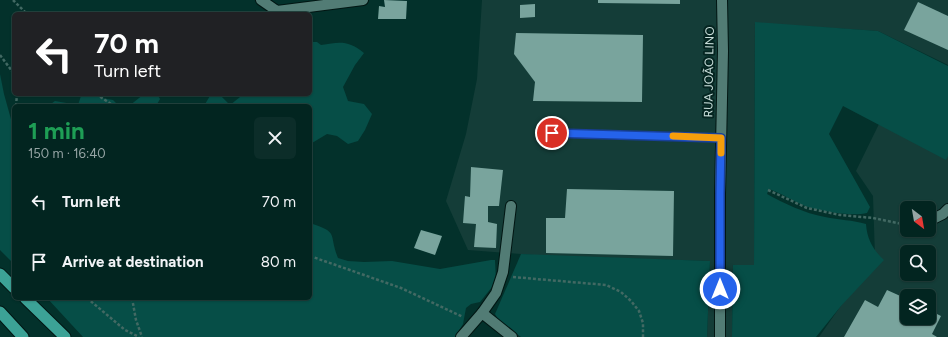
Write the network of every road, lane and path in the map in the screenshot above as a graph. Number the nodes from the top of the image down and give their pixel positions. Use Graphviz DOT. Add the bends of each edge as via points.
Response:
graph roads {
  1 [pos="13,0"];
  2 [pos="261,0"];
  3 [pos="363,0"];
  4 [pos="722,0"];
  5 [pos="25,12"];
  6 [pos="0,56"];
  7 [pos="12,71"];
  8 [pos="99,96"];
  9 [pos="111,104"];
  10 [pos="552,133"];
  11 [pos="721,138"];
  12 [pos="768,190"];
  13 [pos="511,206"];
  14 [pos="948,208"];
  15 [pos="936,218"];
  16 [pos="900,224"];
  17 [pos="312,257"];
  18 [pos="0,274"];
  19 [pos="501,276"];
  20 [pos="12,286"];
  21 [pos="27,300"];
  22 [pos="89,300"];
  23 [pos="132,300"];
  24 [pos="0,312"];
  25 [pos="482,313"];
  26 [pos="474,322"];
  27 [pos="24,337"];
  28 [pos="65,337"];
  29 [pos="141,337"];
  30 [pos="461,337"];
  31 [pos="512,337"];
  32 [pos="643,337"];
  33 [pos="720,337"];
  1 -- 5 [label="path"];
  2 -- 3 [label="street" via="277,11"];
  4 -- 11 [label="street, RUA JOÃO LINO"];
  6 -- 7 [label="path"];
  8 -- 9 [label="path"];
  10 -- 11 [label="lane"];
  11 -- 33 [label="street, RUA JOÃO LINO"];
  12 -- 16 [label="path" via="807,208"];
  13 -- 19 [label="street"];
  14 -- 15 [label="street"];
  17 -- 26 [label="path" via="400,288"];
  18 -- 20 [label="highway"];
  19 -- 25 [label="street" via="496,293"];
  19 -- 32 [label="path" via="606,285 621,292 640,311"];
  21 -- 28 [label="highway"];
  22 -- 29 [label="path" via="125,330"];
  23 -- 29 [label="path"];
  24 -- 27 [label="highway"];
  25 -- 26 [label="street"];
  25 -- 31 [label="street"];
  26 -- 30 [label="street"];
}
